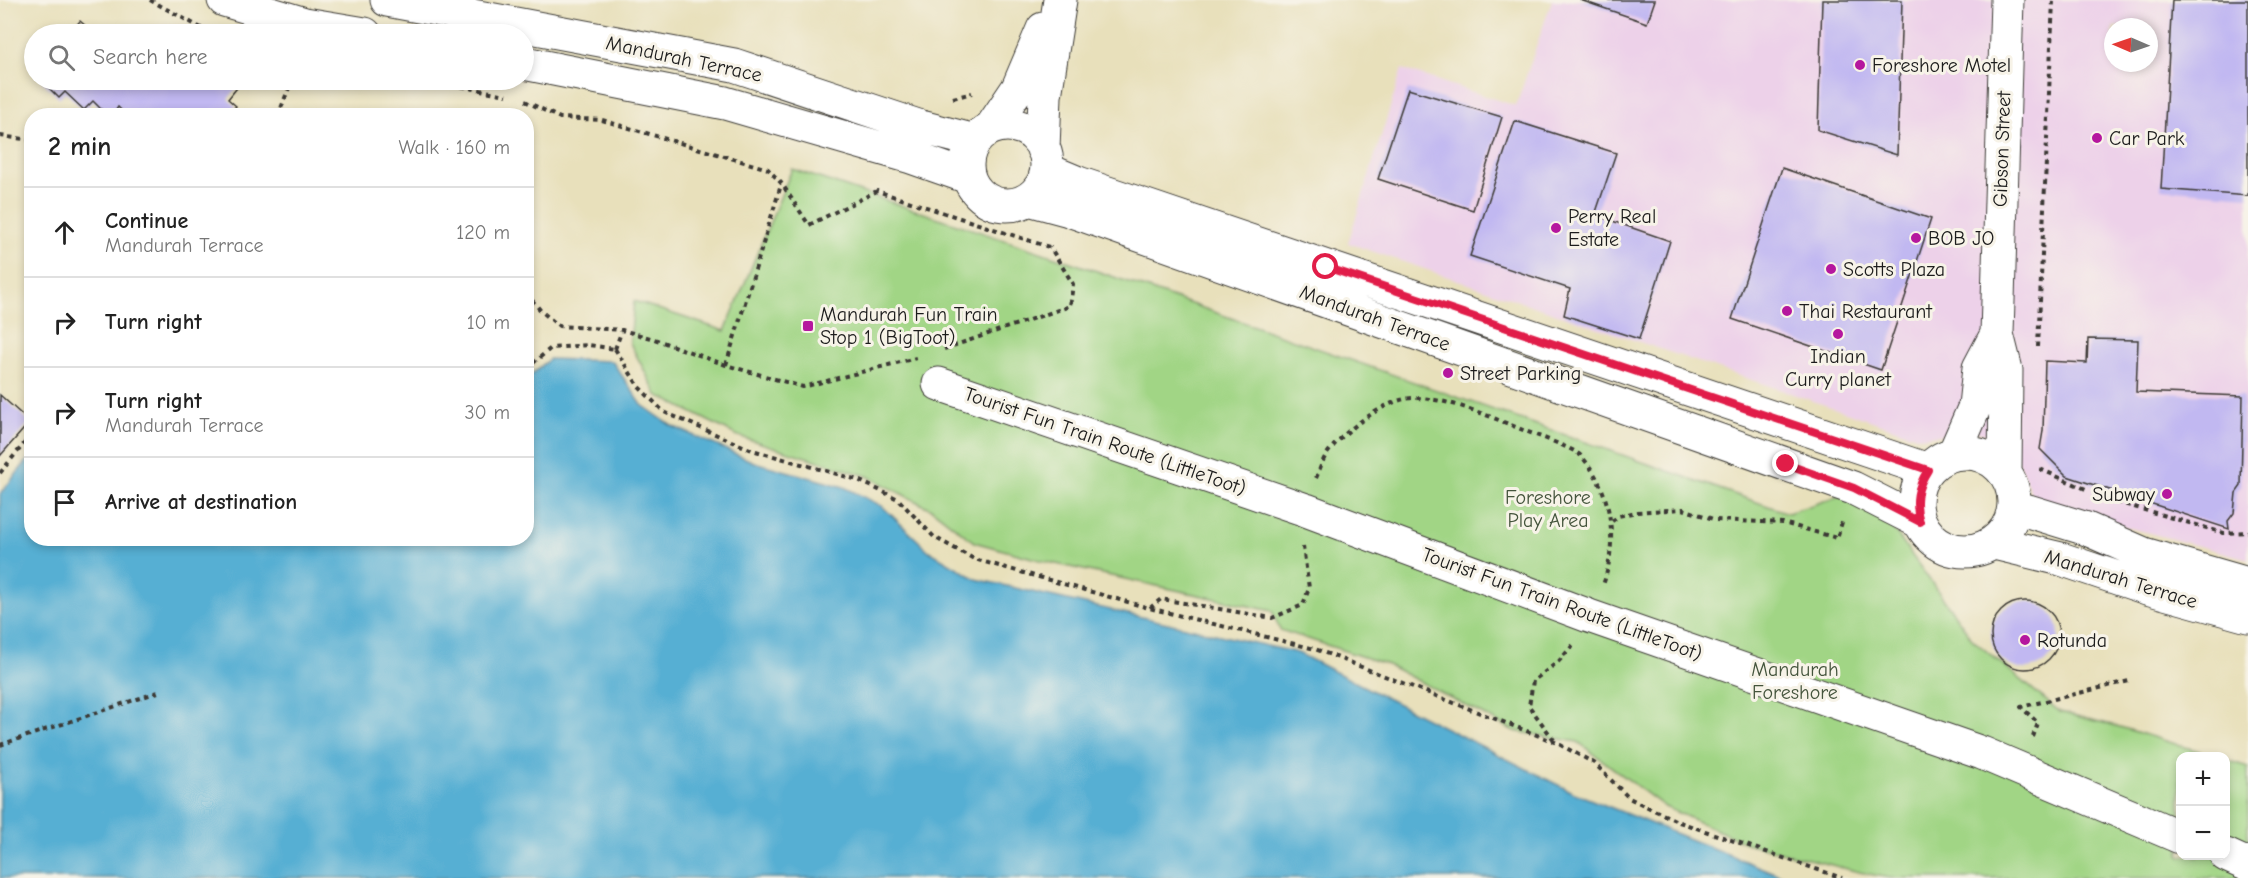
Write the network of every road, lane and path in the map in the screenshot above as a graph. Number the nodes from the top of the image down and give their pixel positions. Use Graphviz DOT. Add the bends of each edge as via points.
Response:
graph roads {
  1 [pos="150,0"];
  2 [pos="224,0"];
  3 [pos="387,0"];
  4 [pos="1055,0"];
  5 [pos="1060,0"];
  6 [pos="2007,0"];
  7 [pos="2053,0"];
  8 [pos="192,24"];
  9 [pos="305,24"];
  10 [pos="515,24"];
  11 [pos="534,28"];
  12 [pos="534,65"];
  13 [pos="288,90"];
  14 [pos="481,90"];
  15 [pos="980,90"];
  16 [pos="509,95"];
  17 [pos="518,98"];
  18 [pos="949,100"];
  19 [pos="281,108"];
  20 [pos="983,134"];
  21 [pos="0,136"];
  22 [pos="24,139"];
  23 [pos="1045,159"];
  24 [pos="968,177"];
  25 [pos="782,184"];
  26 [pos="1029,199"];
  27 [pos="1049,247"];
  28 [pos="1073,284"];
  29 [pos="534,303"];
  30 [pos="622,330"];
  31 [pos="1996,334"];
  32 [pos="938,351"];
  33 [pos="2038,352"];
  34 [pos="534,362"];
  35 [pos="726,365"];
  36 [pos="939,384"];
  37 [pos="24,444"];
  38 [pos="1941,462"];
  39 [pos="2021,470"];
  40 [pos="0,473"];
  41 [pos="2089,491"];
  42 [pos="2108,499"];
  43 [pos="2015,507"];
  44 [pos="1306,510"];
  45 [pos="1612,521"];
  46 [pos="1920,522"];
  47 [pos="2248,532"];
  48 [pos="1837,538"];
  49 [pos="1994,543"];
  50 [pos="2248,584"];
  51 [pos="1149,608"];
  52 [pos="1589,616"];
  53 [pos="2248,616"];
  54 [pos="2129,681"];
  55 [pos="159,692"];
  56 [pos="1555,742"];
  57 [pos="2031,742"];
  58 [pos="0,745"];
  59 [pos="2176,835"];
  60 [pos="2230,857"];
  61 [pos="2248,865"];
  62 [pos="1842,878"];
  1 -- 8 [label="path"];
  2 -- 9 [label="street"];
  3 -- 10 [label="street, Mandurah Terrace"];
  4 -- 20 [label="street" via="1018,88"];
  5 -- 23 [label="street" via="1045,96"];
  6 -- 31 [label="street, Gibson Street"];
  7 -- 33 [label="path"];
  11 -- 20 [label="street, Mandurah Terrace" via="734,65 921,128"];
  12 -- 24 [label="street, Mandurah Terrace" via="725,103"];
  13 -- 19 [label="path"];
  14 -- 16 [label="path"];
  15 -- 18 [label="path"];
  17 -- 25 [label="path" via="560,118 602,120 768,169"];
  20 -- 23 [label="street" via="1004,125 1016,126 1037,138"];
  20 -- 24 [label="street" via="968,158"];
  21 -- 22 [label="path"];
  23 -- 26 [label="street" via="1038,191"];
  23 -- 38 [label="street, Mandurah Terrace" via="1078,183"];
  24 -- 26 [label="street" via="982,197 993,203 1018,204"];
  25 -- 27 [label="path" via="809,225 877,191"];
  25 -- 35 [label="path"];
  26 -- 46 [label="street, Mandurah Terrace" via="1854,488"];
  28 -- 32 [label="path" via="1070,306"];
  29 -- 30 [label="path" via="559,326"];
  31 -- 38 [label="street, Gibson Street" via="1979,368 1975,406"];
  31 -- 39 [label="street, Gibson Street" via="2006,370"];
  34 -- 51 [label="path" via="551,348 590,345 615,349 639,387 664,412 752,450 858,480 898,499 934,537 974,560"];
  36 -- 44 [label="street, Tourist Fun Train Route (LittleToot)"];
  37 -- 40 [label="path"];
  38 -- 39 [label="street" via="1968,453"];
  38 -- 46 [label="street" via="1921,481 1916,509"];
  39 -- 41 [label="path"];
  39 -- 43 [label="street" via="2011,484"];
  42 -- 47 [label="path" via="2224,533"];
  43 -- 49 [label="street" via="2011,521"];
  43 -- 50 [label="street, Mandurah Terrace" via="2087,529 2144,554"];
  44 -- 45 [label="path" via="1326,456 1349,431 1395,402 1412,397 1491,417 1580,454 1597,478"];
  44 -- 51 [label="path" via="1302,537 1309,588 1303,605 1272,618 1161,599"];
  44 -- 52 [label="street, Tourist Fun Train Route (LittleToot)"];
  45 -- 48 [label="path" via="1636,512 1683,509 1716,520 1784,524"];
  45 -- 52 [label="path" via="1610,566"];
  46 -- 49 [label="street" via="1927,534 1952,550 1981,550"];
  49 -- 53 [label="street, Mandurah Terrace" via="2061,559"];
  51 -- 56 [label="path" via="1316,649"];
  52 -- 56 [label="path" via="1559,661 1533,681 1529,706"];
  52 -- 59 [label="street, Tourist Fun Train Route (LittleToot)" via="1983,753"];
  54 -- 57 [label="path" via="2021,707 2038,723"];
  55 -- 58 [label="path"];
  56 -- 62 [label="path" via="1594,763 1629,798 1679,822"];
  60 -- 61 [label="street"];
}
